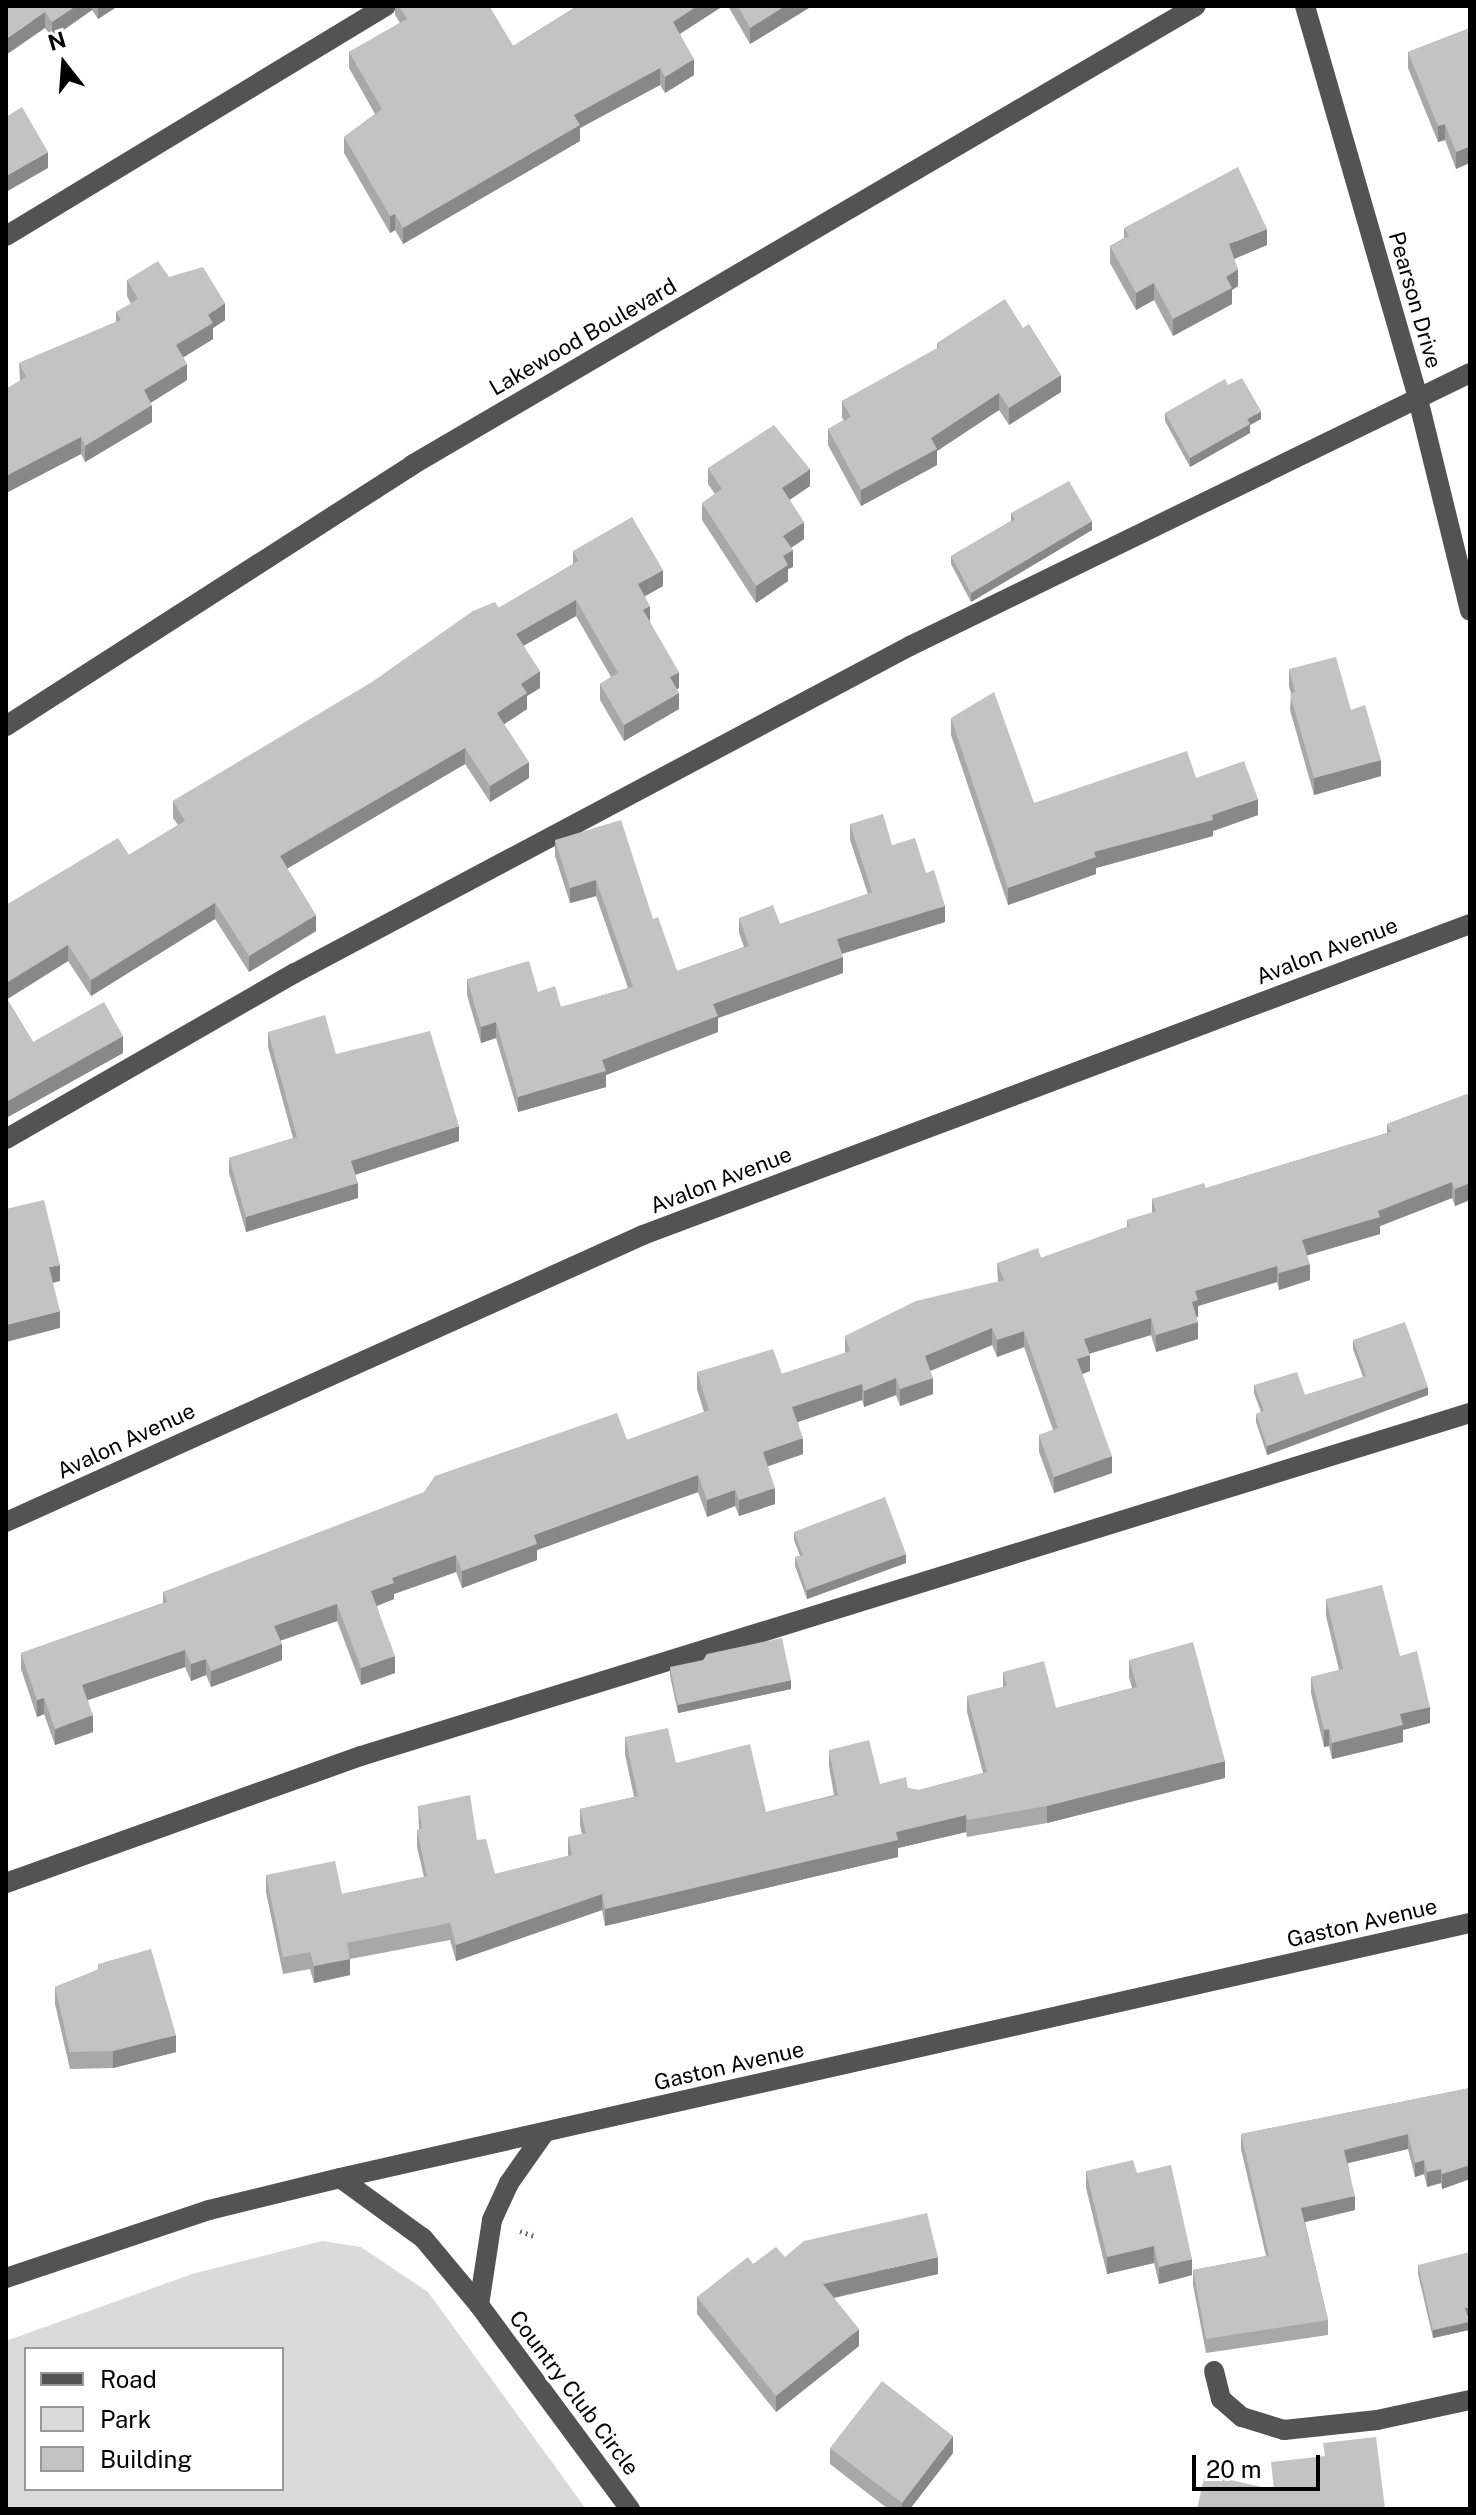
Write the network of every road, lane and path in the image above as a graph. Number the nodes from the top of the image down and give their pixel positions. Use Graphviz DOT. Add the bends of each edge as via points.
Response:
graph roads {
  1 [pos="386,6"];
  2 [pos="1196,6"];
  3 [pos="1305,6"];
  4 [pos="6,236"];
  5 [pos="1470,373"];
  6 [pos="1417,395"];
  7 [pos="1470,611"];
  8 [pos="6,726"];
  9 [pos="1470,924"];
  10 [pos="6,1139"];
  11 [pos="1470,1413"];
  12 [pos="6,1522"];
  13 [pos="6,1883"];
  14 [pos="1470,1923"];
  15 [pos="545,2132"];
  16 [pos="340,2178"];
  17 [pos="6,2278"];
  18 [pos="479,2305"];
  19 [pos="1214,2371"];
  20 [pos="1470,2400"];
  21 [pos="630,2509"];
  1 -- 4 [label="street"];
  2 -- 8 [label="street, Lakewood Boulevard" via="412,465"];
  3 -- 6 [label="street, Pearson Drive"];
  5 -- 6 [label="street"];
  6 -- 7 [label="street, Pearson Drive"];
  6 -- 10 [label="street" via="910,646 295,973"];
  9 -- 12 [label="street, Avalon Avenue" via="643,1235"];
  11 -- 13 [label="street" via="361,1756"];
  14 -- 15 [label="street, Gaston Avenue"];
  15 -- 16 [label="street, Gaston Avenue"];
  15 -- 18 [label="street, Country Club Circle" via="509,2183 492,2220"];
  16 -- 17 [label="street, Gaston Avenue" via="209,2210"];
  16 -- 18 [label="street, Country Club Circle" via="423,2238"];
  18 -- 21 [label="street, Country Club Circle"];
  19 -- 20 [label="street" via="1221,2399 1242,2417 1284,2430 1377,2420"];
}
